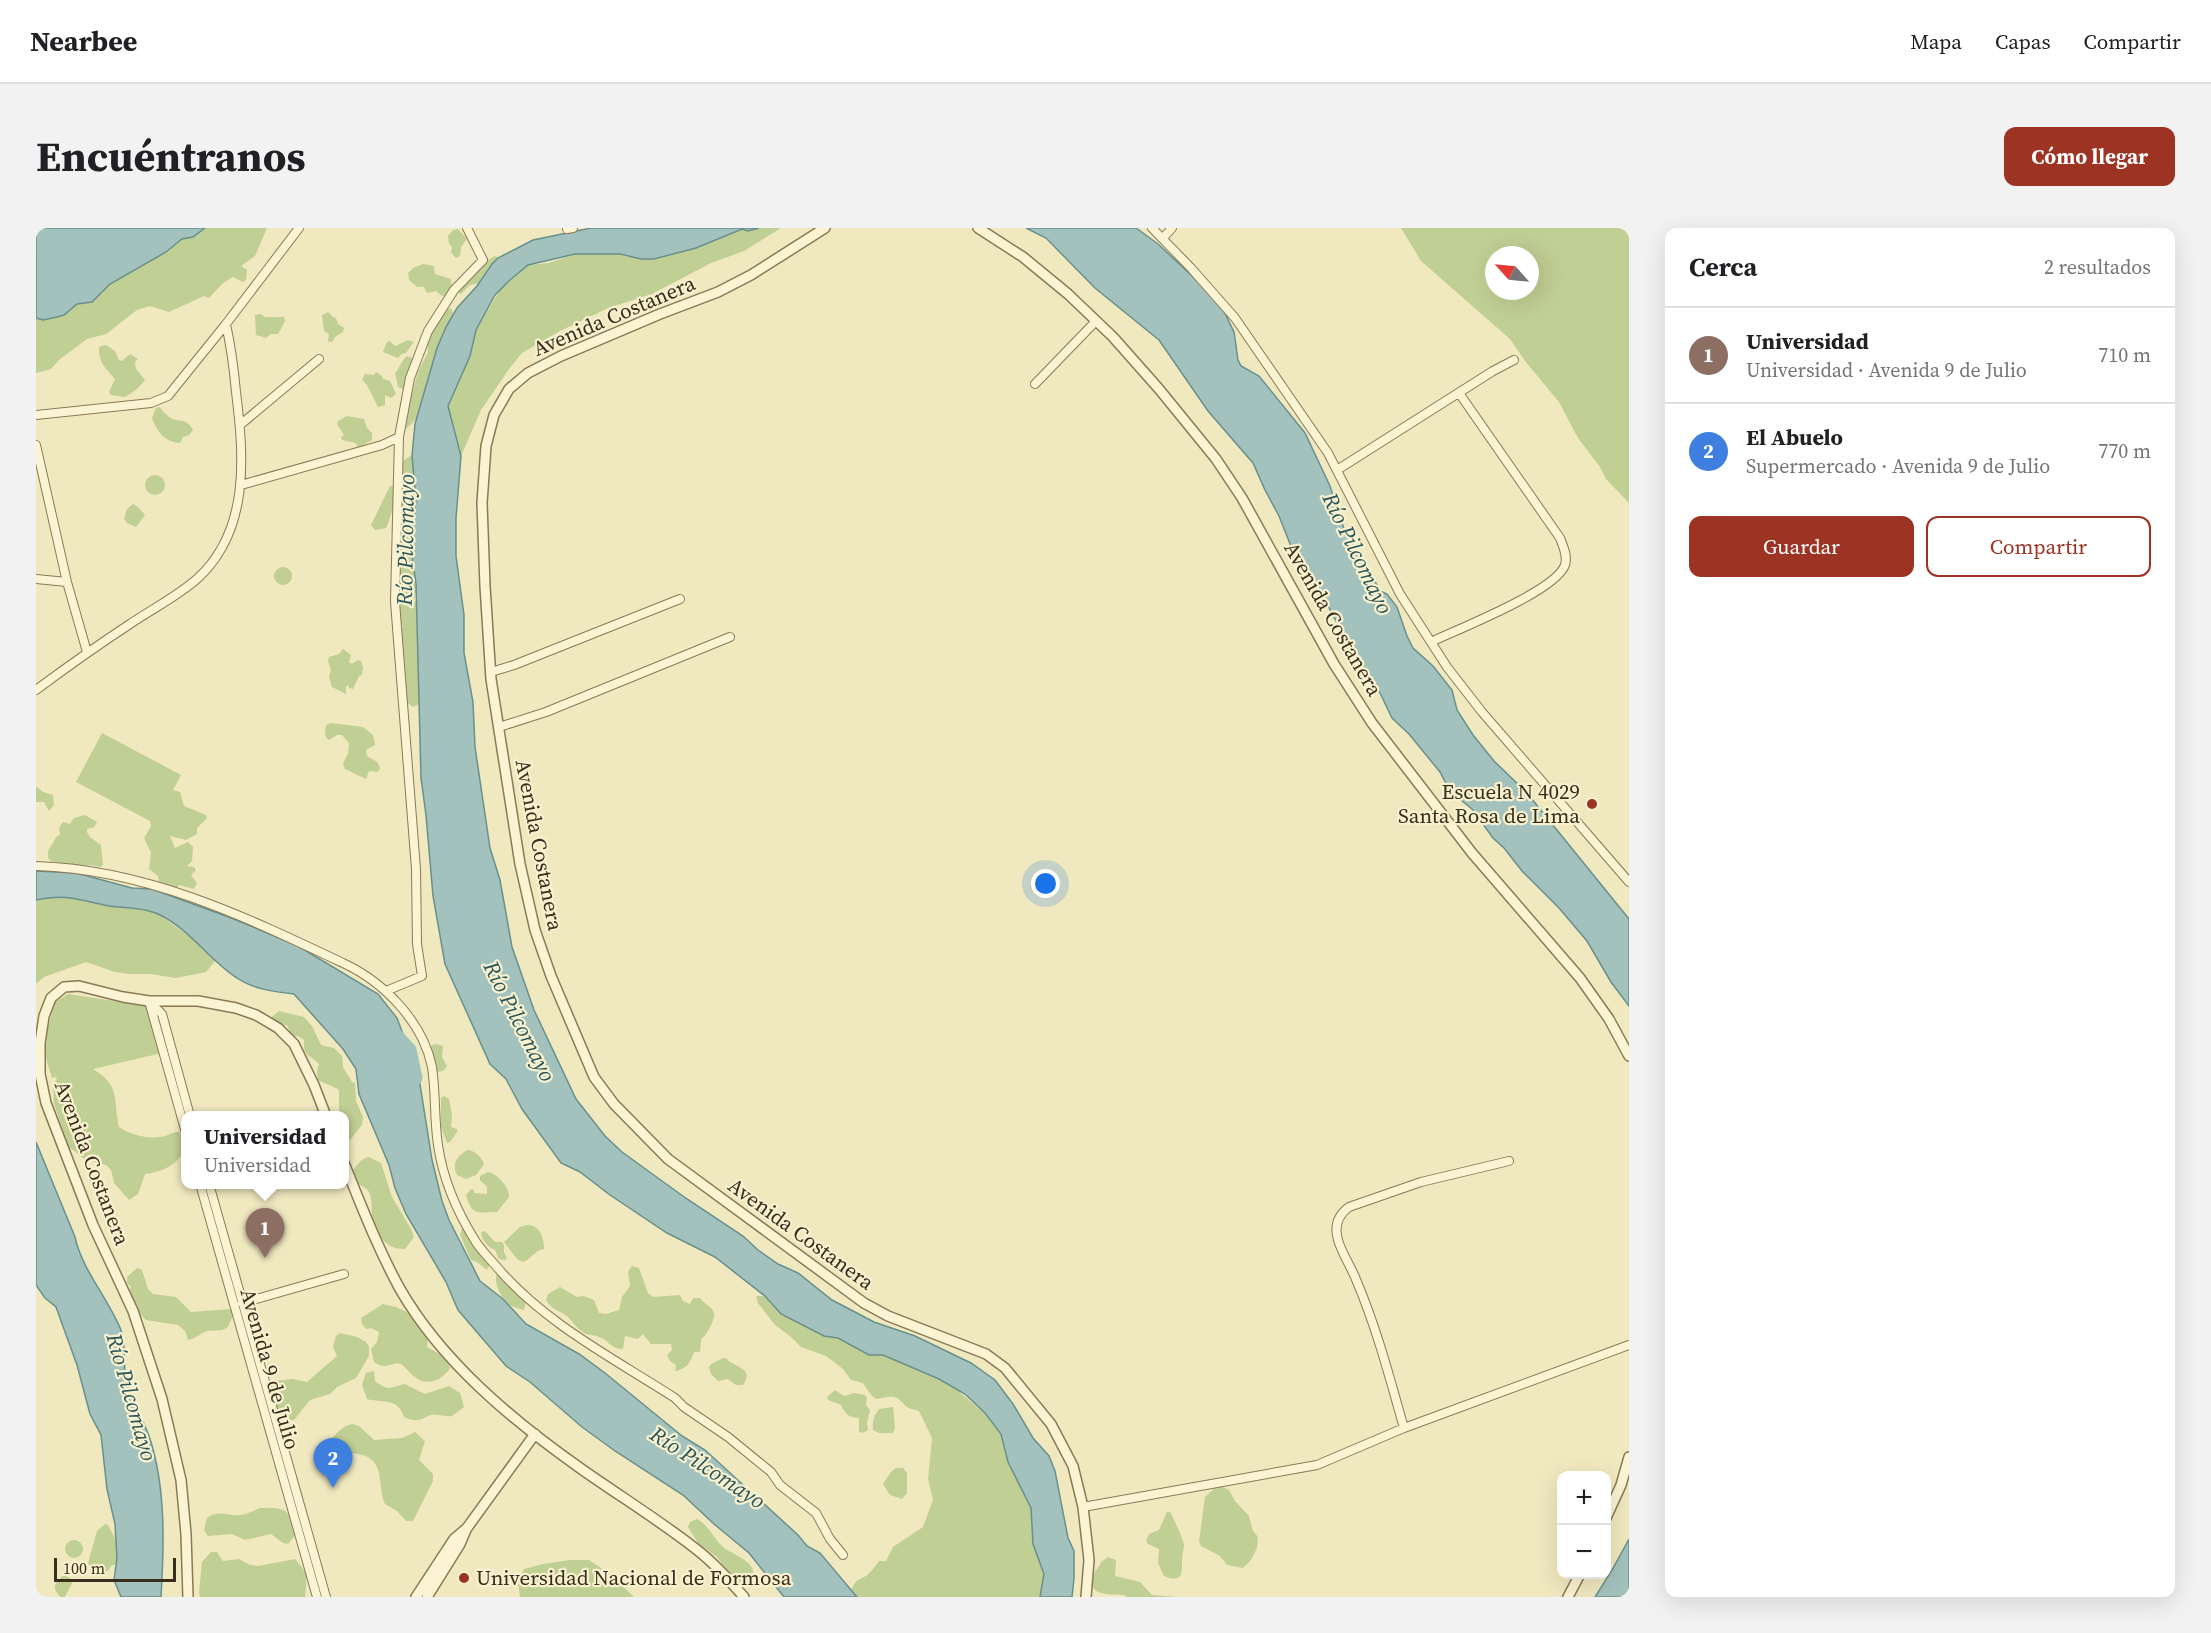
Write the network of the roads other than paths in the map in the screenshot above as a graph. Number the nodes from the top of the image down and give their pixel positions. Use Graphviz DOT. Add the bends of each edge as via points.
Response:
graph roads {
  1 [pos="299,228"];
  2 [pos="467,228"];
  3 [pos="825,228"];
  4 [pos="978,228"];
  5 [pos="1152,228"];
  6 [pos="1172,228"];
  7 [pos="1163,238"];
  8 [pos="1096,321"];
  9 [pos="226,324"];
  10 [pos="319,358"];
  11 [pos="1514,360"];
  12 [pos="1035,384"];
  13 [pos="1459,393"];
  14 [pos="36,415"];
  15 [pos="240,425"];
  16 [pos="399,437"];
  17 [pos="36,445"];
  18 [pos="1337,470"];
  19 [pos="241,485"];
  20 [pos="36,579"];
  21 [pos="67,582"];
  22 [pos="680,600"];
  23 [pos="730,637"];
  24 [pos="1431,642"];
  25 [pos="87,652"];
  26 [pos="491,672"];
  27 [pos="36,690"];
  28 [pos="499,727"];
  29 [pos="36,866"];
  30 [pos="1629,882"];
  31 [pos="386,991"];
  32 [pos="149,1001"];
  33 [pos="1629,1056"];
  34 [pos="189,1111"];
  35 [pos="324,1111"];
  36 [pos="181,1115"];
  37 [pos="1509,1161"];
  38 [pos="349,1173"];
  39 [pos="201,1189"];
  40 [pos="210,1189"];
  41 [pos="226,1244"];
  42 [pos="217,1247"];
  43 [pos="344,1274"];
  44 [pos="242,1303"];
  45 [pos="1629,1346"];
  46 [pos="1404,1428"];
  47 [pos="535,1434"];
  48 [pos="1629,1457"];
  49 [pos="297,1497"];
  50 [pos="288,1499"];
  51 [pos="1083,1507"];
  52 [pos="1611,1507"];
  53 [pos="467,1528"];
  54 [pos="843,1555"];
  55 [pos="1578,1579"];
  56 [pos="188,1597"];
  57 [pos="317,1597"];
  58 [pos="326,1597"];
  59 [pos="416,1597"];
  60 [pos="427,1597"];
  61 [pos="744,1597"];
  62 [pos="1086,1597"];
  63 [pos="1568,1597"];
  1 -- 9 [label="street"];
  2 -- 16 [label="street" via="483,260 454,290 428,331 410,378"];
  3 -- 26 [label="street, Avenida Costanera" via="718,292 561,356 528,373 509,389 494,415 489,435 482,504"];
  4 -- 8 [label="street, Avenida Costanera" via="1023,257"];
  5 -- 7 [label="street"];
  6 -- 7 [label="street"];
  7 -- 18 [label="street" via="1234,318"];
  8 -- 12 [label="street"];
  8 -- 33 [label="street, Avenida Costanera" via="1216,459 1372,723 1472,853 1580,978"];
  9 -- 14 [label="street" via="168,396 152,403"];
  9 -- 15 [label="street"];
  10 -- 15 [label="street"];
  11 -- 13 [label="street"];
  13 -- 18 [label="street"];
  13 -- 24 [label="street" via="1560,538 1565,564 1559,575 1514,603"];
  15 -- 19 [label="street"];
  16 -- 19 [label="street"];
  16 -- 31 [label="street" via="395,602 422,975"];
  17 -- 21 [label="street"];
  18 -- 24 [label="street" via="1400,594"];
  19 -- 25 [label="street" via="229,536 198,578"];
  20 -- 21 [label="street"];
  21 -- 25 [label="street"];
  22 -- 26 [label="street"];
  23 -- 28 [label="street" via="546,712"];
  24 -- 30 [label="street" via="1482,712"];
  25 -- 27 [label="street"];
  26 -- 28 [label="street, Avenida Costanera"];
  28 -- 51 [label="street, Avenida Costanera" via="520,864 535,930 594,1077 614,1104 668,1159 864,1303 986,1354 1005,1368 1052,1424 1073,1466"];
  29 -- 31 [label="street" via="77,868 167,888 344,963"];
  31 -- 54 [label="street" via="412,1021 432,1066 438,1144 449,1189 477,1244 513,1287 553,1321 675,1398 771,1472 780,1485 816,1513"];
  32 -- 34 [label="street" via="162,1014"];
  32 -- 35 [label="street, Avenida Costanera" via="198,1001 236,1008 278,1028 294,1044"];
  32 -- 36 [label="street"];
  32 -- 56 [label="street, Avenida Costanera" via="79,986 64,987 51,998 44,1016 40,1074 46,1103 93,1226 134,1311 162,1399 181,1480"];
  37 -- 46 [label="street" via="1421,1182 1348,1207 1340,1214 1336,1226 1338,1240 1358,1282"];
  38 -- 47 [label="street" via="400,1289 437,1342 489,1395"];
  39 -- 42 [label="street, Avenida 9 de Julio"];
  40 -- 41 [label="street, Avenida 9 de Julio"];
  41 -- 42 [label="street"];
  41 -- 44 [label="street, Avenida 9 de Julio"];
  42 -- 50 [label="street, Avenida 9 de Julio"];
  43 -- 44 [label="street"];
  44 -- 49 [label="street, Avenida 9 de Julio"];
  45 -- 46 [label="street"];
  46 -- 51 [label="street" via="1317,1465"];
  47 -- 53 [label="street"];
  47 -- 61 [label="street" via="696,1549"];
  48 -- 52 [label="street"];
  49 -- 50 [label="street"];
  49 -- 58 [label="street, Avenida 9 de Julio"];
  50 -- 57 [label="street, Avenida 9 de Julio"];
  51 -- 62 [label="street, Avenida Costanera" via="1089,1560"];
  53 -- 59 [label="street" via="453,1539"];
  53 -- 60 [label="street"];
  55 -- 63 [label="street"];
}
